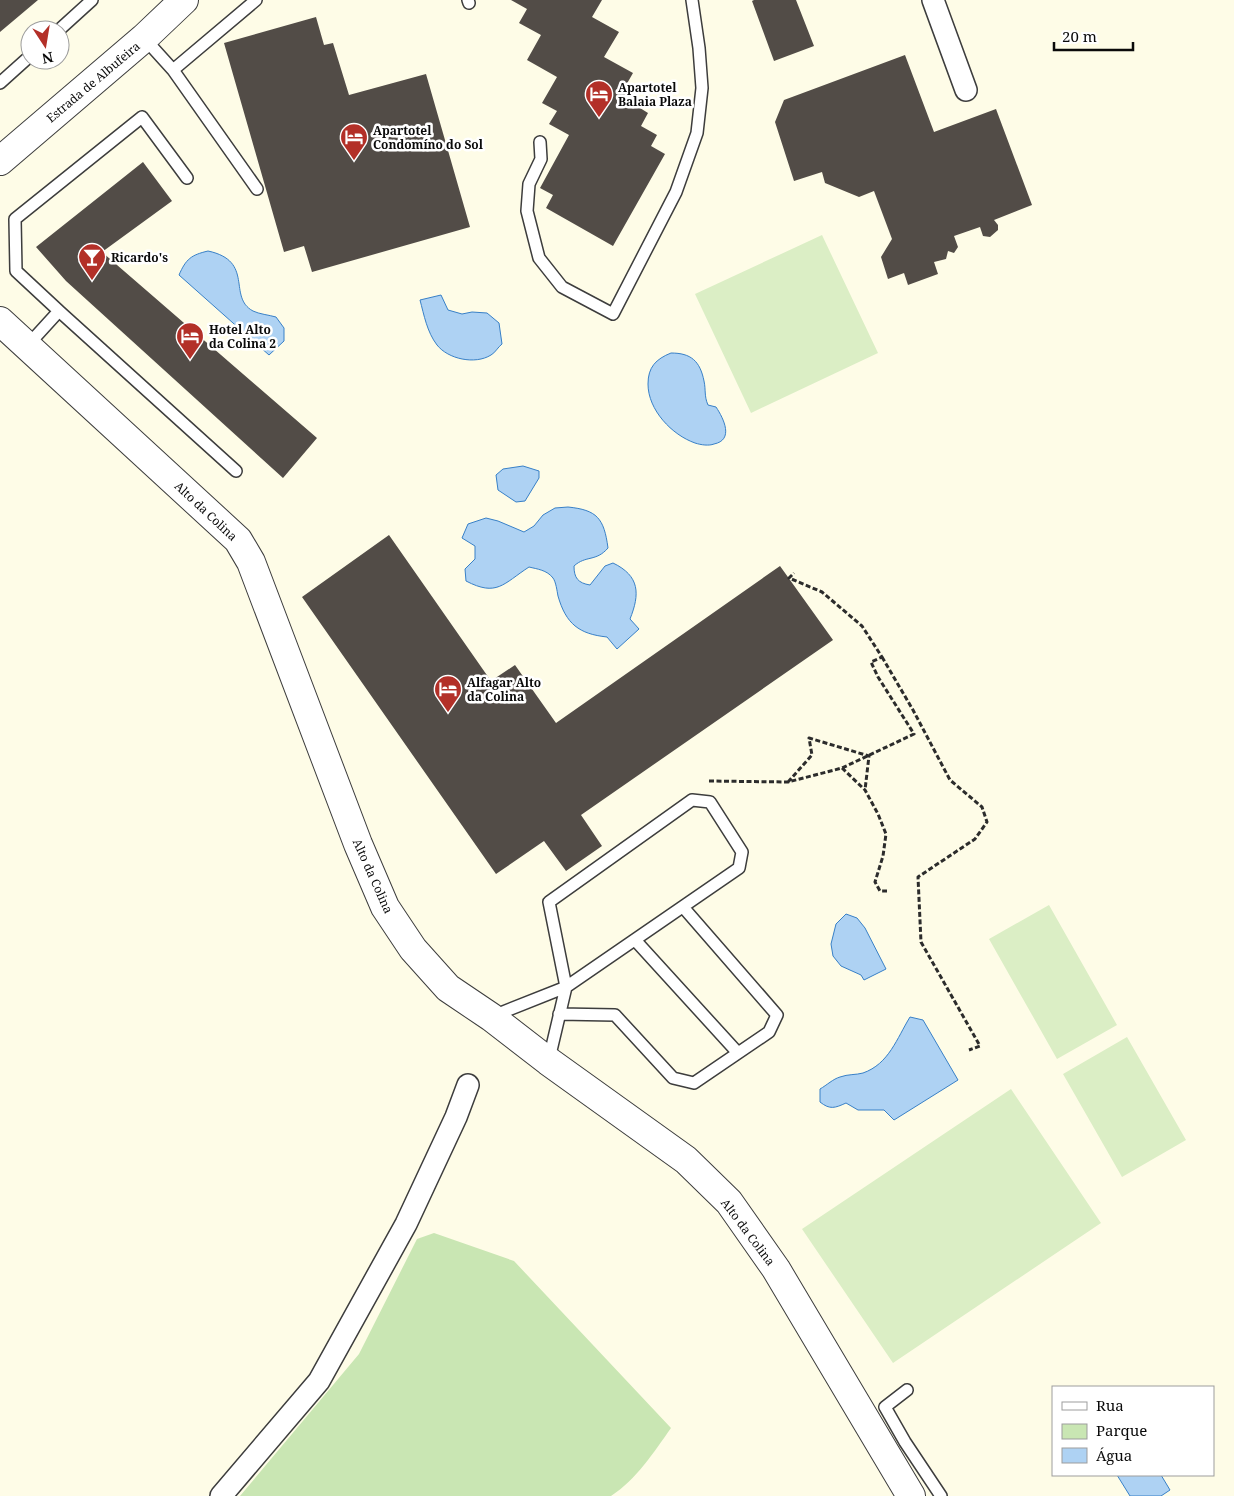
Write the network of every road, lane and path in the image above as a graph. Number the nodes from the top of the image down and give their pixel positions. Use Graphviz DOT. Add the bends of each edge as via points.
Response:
graph roads {
  1 [pos="92,0"];
  2 [pos="184,0"];
  3 [pos="256,0"];
  4 [pos="692,0"];
  5 [pos="933,0"];
  6 [pos="70,20"];
  7 [pos="144,38"];
  8 [pos="20,65"];
  9 [pos="173,70"];
  10 [pos="0,83"];
  11 [pos="966,90"];
  12 [pos="540,142"];
  13 [pos="0,161"];
  14 [pos="187,178"];
  15 [pos="257,188"];
  16 [pos="60,310"];
  17 [pos="2,326"];
  18 [pos="28,345"];
  19 [pos="236,471"];
  20 [pos="794,573"];
  21 [pos="882,657"];
  22 [pos="869,756"];
  23 [pos="842,768"];
  24 [pos="704,781"];
  25 [pos="788,782"];
  26 [pos="865,790"];
  27 [pos="887,891"];
  28 [pos="683,907"];
  29 [pos="635,940"];
  30 [pos="566,987"];
  31 [pos="559,1014"];
  32 [pos="491,1017"];
  33 [pos="969,1050"];
  34 [pos="738,1053"];
  35 [pos="548,1061"];
  36 [pos="468,1085"];
  37 [pos="907,1390"];
  38 [pos="221,1496"];
  39 [pos="911,1496"];
  40 [pos="941,1496"];
  1 -- 6 [label="lane"];
  2 -- 7 [label="street, Estrada de Albufeira"];
  3 -- 9 [label="lane"];
  4 -- 12 [label="lane" via="702,88 697,133 676,192 613,314 562,287 539,258 526,211 529,184 541,159"];
  5 -- 11 [label="street"];
  7 -- 9 [label="lane"];
  7 -- 13 [label="street, Estrada de Albufeira"];
  8 -- 10 [label="lane"];
  9 -- 15 [label="lane"];
  14 -- 16 [label="lane" via="142,118 15,218 16,271"];
  16 -- 18 [label="lane"];
  16 -- 19 [label="lane"];
  17 -- 18 [label="street, Alto da Colina"];
  18 -- 32 [label="street, Alto da Colina" via="238,540 251,562 385,907 412,949 448,988"];
  20 -- 21 [label="path" via="789,578 822,592 862,626"];
  21 -- 22 [label="path" via="871,662 914,734"];
  21 -- 33 [label="path" via="950,780 982,807 987,822 975,838 918,878 922,942 980,1046"];
  22 -- 23 [label="path"];
  22 -- 25 [label="path" via="809,738 812,755"];
  22 -- 26 [label="path"];
  23 -- 25 [label="path"];
  23 -- 26 [label="path"];
  24 -- 25 [label="path"];
  26 -- 27 [label="path" via="886,834 875,882 880,892"];
  28 -- 29 [label="lane"];
  28 -- 30 [label="lane" via="738,868 742,852 710,802 692,800 549,902"];
  28 -- 34 [label="lane" via="776,1015 769,1032"];
  29 -- 30 [label="lane"];
  29 -- 34 [label="lane"];
  30 -- 31 [label="lane"];
  30 -- 32 [label="lane"];
  31 -- 34 [label="lane" via="615,1015 673,1078 694,1083"];
  31 -- 35 [label="lane"];
  32 -- 35 [label="street, Alto da Colina"];
  35 -- 39 [label="street, Alto da Colina" via="686,1160 728,1202 776,1269"];
  36 -- 38 [label="street" via="406,1224 319,1381"];
  37 -- 40 [label="lane" via="885,1407"];
}
